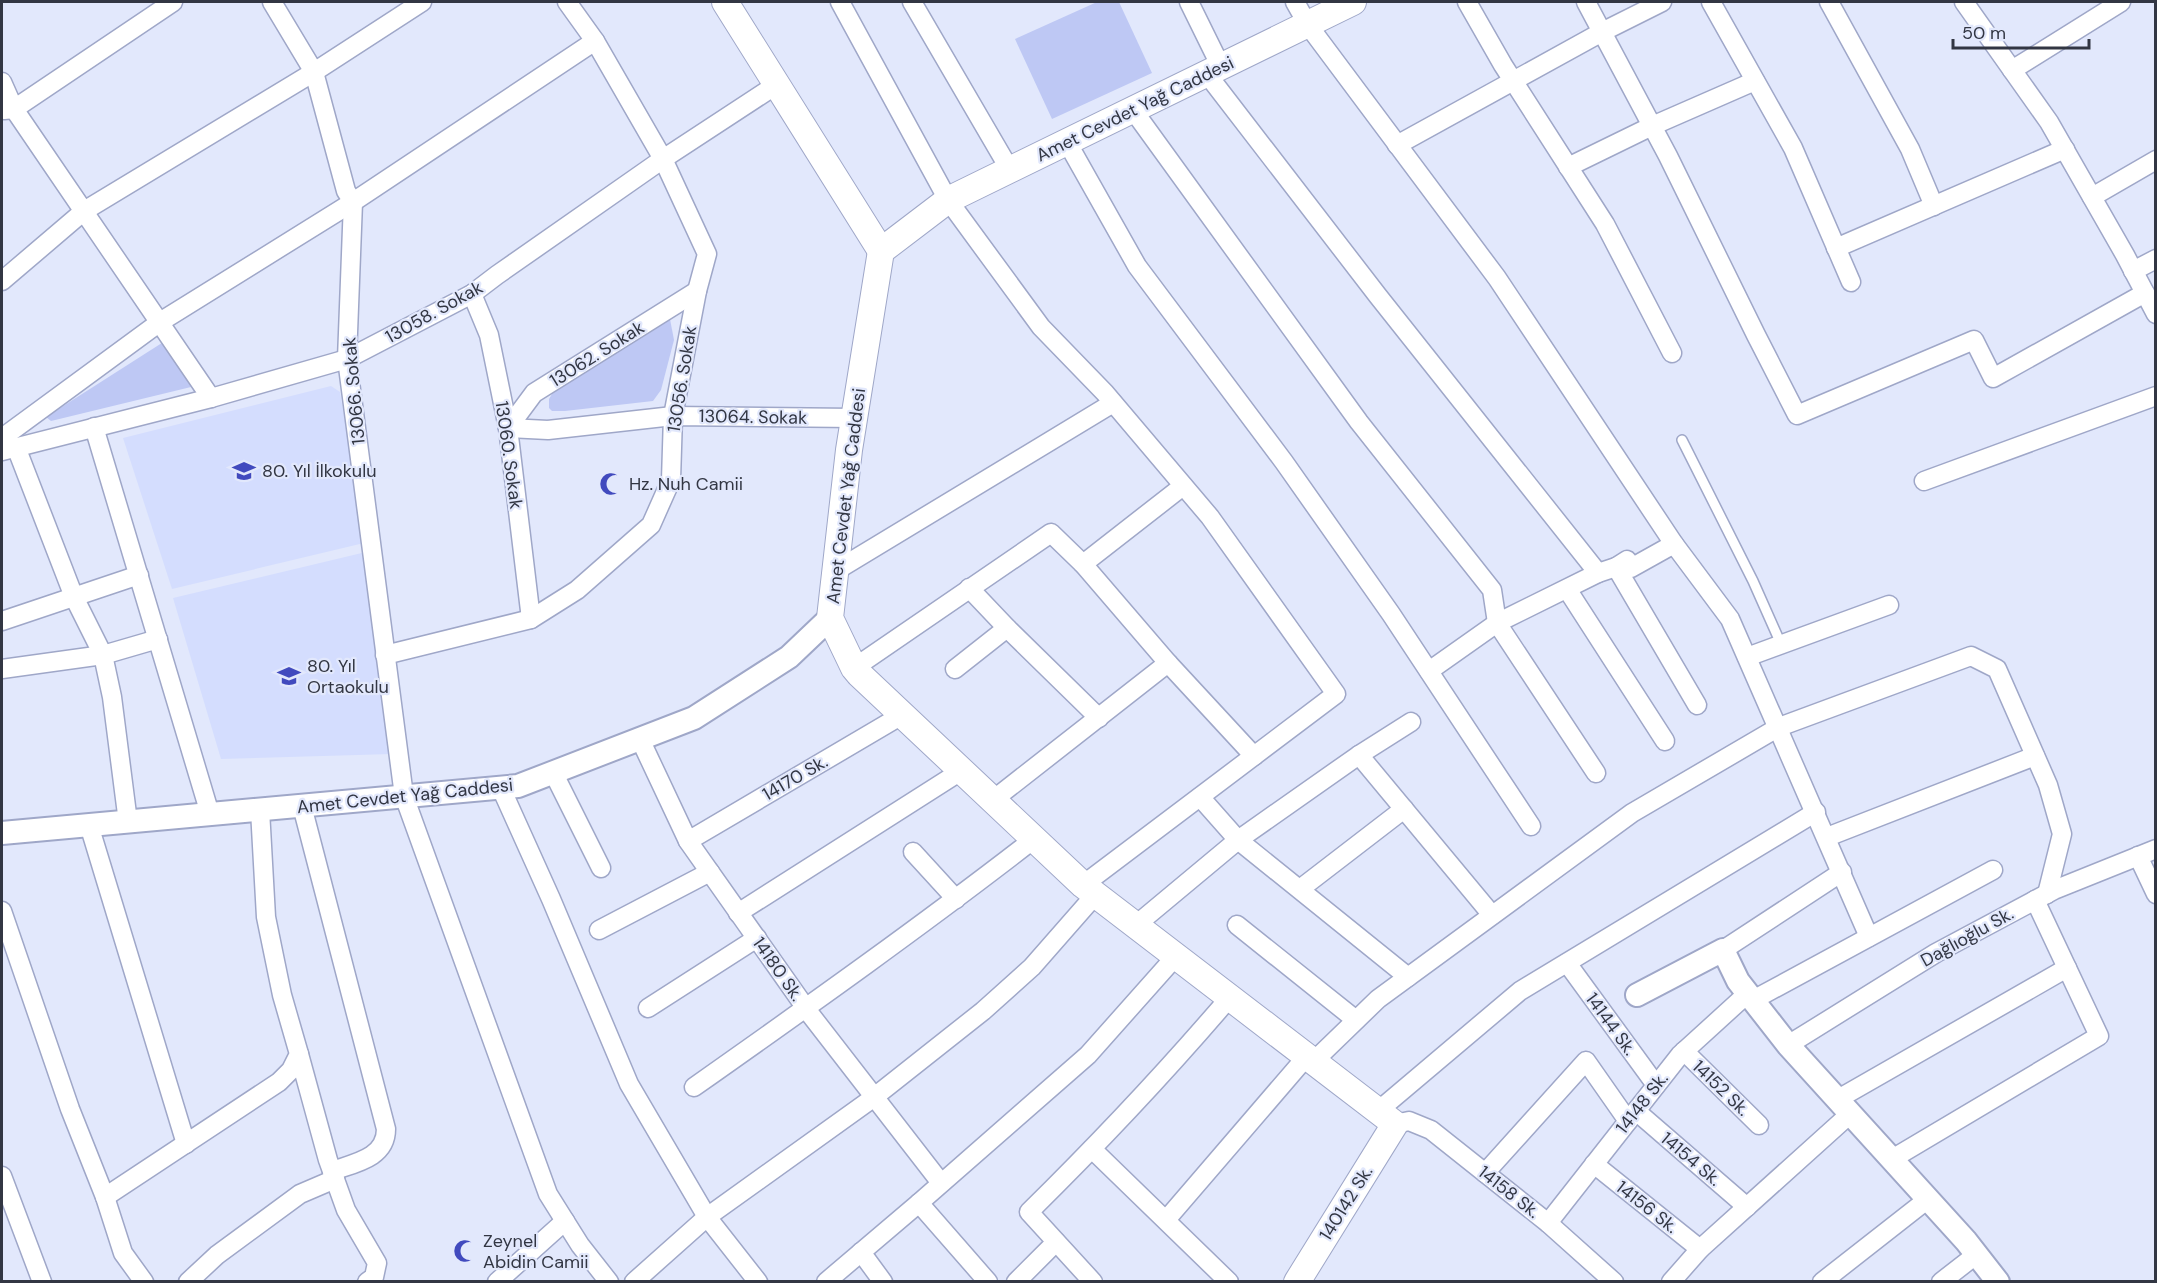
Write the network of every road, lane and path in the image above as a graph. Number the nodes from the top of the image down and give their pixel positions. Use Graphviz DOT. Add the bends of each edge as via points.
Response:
graph roads {
  1 [pos="173,2"];
  2 [pos="272,2"];
  3 [pos="422,2"];
  4 [pos="567,2"];
  5 [pos="725,2"];
  6 [pos="840,2"];
  7 [pos="912,2"];
  8 [pos="1189,2"];
  9 [pos="1294,2"];
  10 [pos="1353,2"];
  11 [pos="1467,2"];
  12 [pos="1586,2"];
  13 [pos="1662,2"];
  14 [pos="1711,2"];
  15 [pos="1829,2"];
  16 [pos="1964,2"];
  17 [pos="2121,2"];
  18 [pos="1308,25"];
  19 [pos="1602,32"];
  20 [pos="595,41"];
  21 [pos="2012,70"];
  22 [pos="1214,71"];
  23 [pos="314,72"];
  24 [pos="1513,81"];
  25 [pos="1755,81"];
  26 [pos="2,82"];
  27 [pos="776,85"];
  28 [pos="8,110"];
  29 [pos="1133,110"];
  30 [pos="1652,126"];
  31 [pos="1067,142"];
  32 [pos="1397,145"];
  33 [pos="2065,149"];
  34 [pos="663,159"];
  35 [pos="2156,160"];
  36 [pos="1568,166"];
  37 [pos="1010,170"];
  38 [pos="2092,197"];
  39 [pos="948,200"];
  40 [pos="353,202"];
  41 [pos="1935,206"];
  42 [pos="84,211"];
  43 [pos="1836,248"];
  44 [pos="881,251"];
  45 [pos="2156,259"];
  46 [pos="2133,271"];
  47 [pos="2,281"];
  48 [pos="1851,282"];
  49 [pos="697,291"];
  50 [pos="2145,293"];
  51 [pos="472,294"];
  52 [pos="2156,314"];
  53 [pos="160,322"];
  54 [pos="1672,353"];
  55 [pos="347,359"];
  56 [pos="2156,396"];
  57 [pos="211,398"];
  58 [pos="1113,403"];
  59 [pos="672,416"];
  60 [pos="855,418"];
  61 [pos="94,427"];
  62 [pos="508,428"];
  63 [pos="1682,440"];
  64 [pos="6,445"];
  65 [pos="1924,481"];
  66 [pos="1184,486"];
  67 [pos="1674,544"];
  68 [pos="1083,564"];
  69 [pos="1616,567"];
  70 [pos="837,570"];
  71 [pos="1598,573"];
  72 [pos="139,575"];
  73 [pos="969,588"];
  74 [pos="1567,589"];
  75 [pos="74,597"];
  76 [pos="1889,605"];
  77 [pos="830,618"];
  78 [pos="531,619"];
  79 [pos="2,621"];
  80 [pos="1497,623"];
  81 [pos="1006,628"];
  82 [pos="158,639"];
  83 [pos="1781,644"];
  84 [pos="103,655"];
  85 [pos="385,655"];
  86 [pos="1747,657"];
  87 [pos="1168,663"];
  88 [pos="854,668"];
  89 [pos="2,669"];
  90 [pos="955,669"];
  91 [pos="1429,671"];
  92 [pos="1697,705"];
  93 [pos="902,715"];
  94 [pos="1099,718"];
  95 [pos="1411,722"];
  96 [pos="1779,728"];
  97 [pos="640,739"];
  98 [pos="1665,741"];
  99 [pos="1359,755"];
  100 [pos="1254,756"];
  101 [pos="2035,756"];
  102 [pos="961,771"];
  103 [pos="554,772"];
  104 [pos="1596,773"];
  105 [pos="501,788"];
  106 [pos="405,796"];
  107 [pos="1200,797"];
  108 [pos="993,800"];
  109 [pos="302,806"];
  110 [pos="1404,809"];
  111 [pos="260,810"];
  112 [pos="1816,812"];
  113 [pos="210,814"];
  114 [pos="128,822"];
  115 [pos="89,825"];
  116 [pos="1531,826"];
  117 [pos="2,832"];
  118 [pos="1827,837"];
  119 [pos="1034,838"];
  120 [pos="1238,840"];
  121 [pos="688,841"];
  122 [pos="2156,849"];
  123 [pos="913,852"];
  124 [pos="2138,856"];
  125 [pos="601,868"];
  126 [pos="1993,870"];
  127 [pos="710,872"];
  128 [pos="1842,872"];
  129 [pos="1089,890"];
  130 [pos="1300,890"];
  131 [pos="2156,894"];
  132 [pos="2041,897"];
  133 [pos="956,899"];
  134 [pos="2,911"];
  135 [pos="738,913"];
  136 [pos="1492,915"];
  137 [pos="1136,925"];
  138 [pos="1237,925"];
  139 [pos="599,930"];
  140 [pos="1869,937"];
  141 [pos="756,938"];
  142 [pos="1723,950"];
  143 [pos="1176,956"];
  144 [pos="1567,963"];
  145 [pos="2067,968"];
  146 [pos="1408,977"];
  147 [pos="1637,995"];
  148 [pos="1750,997"];
  149 [pos="1230,998"];
  150 [pos="648,1008"];
  151 [pos="806,1009"];
  152 [pos="1356,1020"];
  153 [pos="1788,1045"];
  154 [pos="1684,1051"];
  155 [pos="299,1054"];
  156 [pos="1310,1059"];
  157 [pos="1656,1084"];
  158 [pos="694,1087"];
  159 [pos="873,1098"];
  160 [pos="1844,1106"];
  161 [pos="1632,1116"];
  162 [pos="1386,1117"];
  163 [pos="1759,1125"];
  164 [pos="186,1144"];
  165 [pos="1092,1149"];
  166 [pos="1892,1159"];
  167 [pos="1594,1164"];
  168 [pos="1485,1173"];
  169 [pos="334,1175"];
  170 [pos="2,1176"];
  171 [pos="940,1183"];
  172 [pos="105,1197"];
  173 [pos="1928,1199"];
  174 [pos="919,1203"];
  175 [pos="1747,1206"];
  176 [pos="707,1217"];
  177 [pos="1166,1220"];
  178 [pos="565,1221"];
  179 [pos="1548,1223"];
  180 [pos="1056,1242"];
  181 [pos="1700,1249"];
  182 [pos="861,1252"];
  183 [pos="1977,1254"];
  184 [pos="42,1281"];
  185 [pos="144,1281"];
  186 [pos="188,1281"];
  187 [pos="367,1281"];
  188 [pos="497,1281"];
  189 [pos="609,1281"];
  190 [pos="634,1281"];
  191 [pos="758,1281"];
  192 [pos="826,1281"];
  193 [pos="883,1281"];
  194 [pos="988,1281"];
  195 [pos="1016,1281"];
  196 [pos="1093,1281"];
  197 [pos="1229,1281"];
  198 [pos="1297,1281"];
  199 [pos="1614,1281"];
  200 [pos="1671,1281"];
  201 [pos="1822,1281"];
  202 [pos="1941,1281"];
  203 [pos="1998,1281"];
  1 -- 28 [label="street"];
  2 -- 23 [label="street, 13066. Sokak"];
  3 -- 23 [label="street"];
  4 -- 20 [label="street, 13056. Sokak"];
  5 -- 27 [label="main road"];
  6 -- 39 [label="street"];
  7 -- 37 [label="street"];
  8 -- 22 [label="street"];
  9 -- 18 [label="street"];
  10 -- 18 [label="main road, Amet Cevdet Yağ Caddesi"];
  11 -- 24 [label="street"];
  12 -- 19 [label="street"];
  13 -- 19 [label="street"];
  14 -- 25 [label="street"];
  15 -- 41 [label="street" via="1910,149"];
  16 -- 21 [label="street"];
  17 -- 21 [label="street"];
  18 -- 22 [label="main road, Amet Cevdet Yağ Caddesi"];
  18 -- 32 [label="street"];
  19 -- 24 [label="street"];
  19 -- 30 [label="street"];
  20 -- 34 [label="street, 13056. Sokak"];
  20 -- 40 [label="street"];
  21 -- 33 [label="street"];
  22 -- 29 [label="main road, Amet Cevdet Yağ Caddesi"];
  22 -- 71 [label="street" via="1466,409"];
  23 -- 40 [label="street, 13066. Sokak" via="346,191"];
  23 -- 42 [label="street"];
  24 -- 32 [label="street"];
  24 -- 36 [label="street"];
  25 -- 30 [label="street"];
  25 -- 43 [label="street" via="1793,148"];
  26 -- 28 [label="street"];
  27 -- 34 [label="street, 13058. Sokak"];
  27 -- 44 [label="main road"];
  28 -- 42 [label="street"];
  29 -- 31 [label="main road, Amet Cevdet Yağ Caddesi"];
  29 -- 80 [label="street" via="1359,422 1492,590"];
  30 -- 36 [label="street"];
  30 -- 50 [label="street" via="1797,415 1974,340 1993,378"];
  31 -- 37 [label="main road, Amet Cevdet Yağ Caddesi"];
  31 -- 91 [label="street" via="1137,266 1284,462"];
  32 -- 67 [label="street" via="1497,278"];
  33 -- 38 [label="street"];
  33 -- 41 [label="street"];
  34 -- 49 [label="street, 13056. Sokak" via="707,254"];
  34 -- 51 [label="street, 13058. Sokak"];
  35 -- 38 [label="street"];
  36 -- 54 [label="street" via="1605,224"];
  37 -- 39 [label="main road, Amet Cevdet Yağ Caddesi"];
  38 -- 46 [label="street"];
  39 -- 44 [label="main road, Amet Cevdet Yağ Caddesi"];
  39 -- 58 [label="street" via="1041,327"];
  40 -- 53 [label="street"];
  40 -- 55 [label="street, 13066. Sokak"];
  41 -- 43 [label="street"];
  42 -- 47 [label="street"];
  42 -- 53 [label="street"];
  43 -- 48 [label="street"];
  44 -- 60 [label="main road, Amet Cevdet Yağ Caddesi"];
  45 -- 46 [label="street"];
  46 -- 50 [label="street"];
  49 -- 59 [label="street, 13056. Sokak"];
  49 -- 62 [label="street, 13062. Sokak" via="534,393"];
  50 -- 52 [label="street"];
  51 -- 55 [label="street, 13058. Sokak"];
  51 -- 62 [label="street, 13060. Sokak" via="489,335"];
  53 -- 57 [label="street"];
  53 -- 64 [label="street"];
  55 -- 57 [label="street, 13058. Sokak"];
  55 -- 85 [label="street, 13066. Sokak"];
  56 -- 65 [label="street"];
  57 -- 61 [label="street, 13058. Sokak"];
  58 -- 66 [label="street"];
  58 -- 70 [label="street"];
  59 -- 60 [label="street, 13064. Sokak"];
  59 -- 62 [label="street, 13064. Sokak" via="548,430"];
  59 -- 78 [label="street, 13056. Sokak" via="670,480 651,525 577,590"];
  60 -- 70 [label="main road, Amet Cevdet Yağ Caddesi"];
  61 -- 64 [label="street, 13058. Sokak"];
  61 -- 72 [label="street"];
  62 -- 78 [label="street, 13060. Sokak"];
  63 -- 83 [label="lane"];
  64 -- 75 [label="street"];
  66 -- 68 [label="street"];
  66 -- 100 [label="street" via="1336,694"];
  67 -- 69 [label="street" via="1631,568 1627,560"];
  67 -- 86 [label="street" via="1730,619"];
  68 -- 73 [label="street" via="1051,533"];
  68 -- 87 [label="street"];
  69 -- 71 [label="street"];
  69 -- 92 [label="street"];
  70 -- 77 [label="main road, Amet Cevdet Yağ Caddesi"];
  71 -- 74 [label="street"];
  72 -- 75 [label="street"];
  72 -- 82 [label="street"];
  73 -- 81 [label="street"];
  73 -- 88 [label="street"];
  74 -- 80 [label="street"];
  74 -- 98 [label="street"];
  75 -- 79 [label="street"];
  75 -- 84 [label="street"];
  76 -- 83 [label="street"];
  77 -- 88 [label="main road"];
  77 -- 97 [label="street, Amet Cevdet Yağ Caddesi" via="789,657 748,685 694,718"];
  78 -- 85 [label="street, 13056. Sokak"];
  80 -- 91 [label="street"];
  80 -- 104 [label="street"];
  81 -- 90 [label="street"];
  81 -- 94 [label="street"];
  82 -- 84 [label="street"];
  82 -- 113 [label="street"];
  83 -- 86 [label="street"];
  84 -- 89 [label="street"];
  84 -- 114 [label="street"];
  85 -- 106 [label="street, 13066. Sokak"];
  86 -- 96 [label="street"];
  87 -- 94 [label="street"];
  87 -- 100 [label="street"];
  88 -- 93 [label="main road"];
  91 -- 116 [label="street"];
  93 -- 102 [label="main road"];
  93 -- 121 [label="street, 14170 Sk."];
  94 -- 108 [label="street"];
  95 -- 99 [label="street"];
  96 -- 101 [label="street" via="1971,656 1996,669"];
  96 -- 112 [label="street"];
  96 -- 136 [label="street" via="1632,813"];
  97 -- 103 [label="street, Amet Cevdet Yağ Caddesi"];
  97 -- 121 [label="street, 14180 Sk."];
  99 -- 110 [label="street"];
  99 -- 120 [label="street"];
  100 -- 107 [label="street"];
  101 -- 118 [label="street"];
  101 -- 132 [label="street" via="2062,834"];
  102 -- 108 [label="main road"];
  102 -- 135 [label="street"];
  103 -- 105 [label="street, Amet Cevdet Yağ Caddesi"];
  103 -- 125 [label="street"];
  105 -- 106 [label="street, Amet Cevdet Yağ Caddesi"];
  105 -- 176 [label="street" via="629,1084"];
  106 -- 109 [label="street, Amet Cevdet Yağ Caddesi"];
  106 -- 178 [label="street, 13066. Sokak" via="548,1194"];
  107 -- 120 [label="street"];
  107 -- 129 [label="street"];
  108 -- 119 [label="main road"];
  109 -- 111 [label="street, Amet Cevdet Yağ Caddesi"];
  109 -- 169 [label="street" via="386,1129 380,1149"];
  110 -- 130 [label="street"];
  110 -- 136 [label="street"];
  111 -- 113 [label="street, Amet Cevdet Yağ Caddesi"];
  111 -- 155 [label="street" via="266,917"];
  112 -- 118 [label="street"];
  112 -- 144 [label="street"];
  113 -- 114 [label="street, Amet Cevdet Yağ Caddesi"];
  114 -- 115 [label="street, Amet Cevdet Yağ Caddesi"];
  115 -- 117 [label="street, Amet Cevdet Yağ Caddesi"];
  115 -- 164 [label="street"];
  118 -- 128 [label="street"];
  119 -- 129 [label="main road"];
  119 -- 133 [label="street"];
  120 -- 130 [label="street"];
  120 -- 137 [label="street"];
  121 -- 127 [label="street, 14180 Sk."];
  122 -- 124 [label="street, Dağlıoğlu Sk."];
  123 -- 133 [label="street"];
  124 -- 131 [label="street"];
  124 -- 132 [label="street, Dağlıoğlu Sk."];
  126 -- 140 [label="street, 14148 Sk."];
  127 -- 135 [label="street, 14180 Sk."];
  127 -- 139 [label="street"];
  128 -- 140 [label="street"];
  128 -- 142 [label="street"];
  129 -- 137 [label="main road"];
  129 -- 159 [label="street" via="1032,967"];
  130 -- 146 [label="street"];
  132 -- 145 [label="street"];
  132 -- 153 [label="street, Dağlıoğlu Sk." via="1936,953"];
  133 -- 151 [label="street"];
  134 -- 172 [label="street" via="70,1109"];
  135 -- 141 [label="street, 14180 Sk."];
  136 -- 146 [label="street"];
  137 -- 143 [label="main road"];
  138 -- 152 [label="street"];
  140 -- 148 [label="street, 14148 Sk."];
  141 -- 150 [label="street"];
  141 -- 151 [label="street, 14180 Sk."];
  142 -- 147 [label="street"];
  142 -- 148 [label="street"];
  143 -- 149 [label="main road"];
  143 -- 171 [label="street" via="1088,1055"];
  144 -- 157 [label="street, 14144 Sk."];
  144 -- 162 [label="street" via="1520,991"];
  145 -- 160 [label="street"];
  145 -- 166 [label="street" via="2099,1036"];
  146 -- 152 [label="street"];
  148 -- 153 [label="street"];
  148 -- 154 [label="street, 14148 Sk."];
  149 -- 156 [label="main road"];
  149 -- 165 [label="street"];
  151 -- 158 [label="street"];
  151 -- 159 [label="street, 14180 Sk."];
  152 -- 156 [label="street"];
  153 -- 160 [label="street"];
  154 -- 157 [label="street, 14148 Sk."];
  154 -- 163 [label="street, 14152 Sk."];
  155 -- 164 [label="street" via="279,1082"];
  155 -- 169 [label="street"];
  156 -- 162 [label="main road"];
  156 -- 177 [label="street"];
  157 -- 161 [label="street, 14148 Sk."];
  159 -- 171 [label="street, 14180 Sk."];
  159 -- 176 [label="street"];
  160 -- 166 [label="street"];
  160 -- 175 [label="street"];
  161 -- 167 [label="street, 14148 Sk."];
  161 -- 168 [label="street, 14154 Sk." via="1586,1062"];
  161 -- 175 [label="street, 14154 Sk."];
  162 -- 168 [label="street, 14158 Sk." via="1431,1130"];
  162 -- 198 [label="main road, 140142 Sk."];
  164 -- 172 [label="street"];
  165 -- 177 [label="street"];
  165 -- 180 [label="street" via="1029,1212"];
  166 -- 173 [label="street"];
  167 -- 179 [label="street, 14148 Sk."];
  167 -- 181 [label="street, 14156 Sk."];
  168 -- 179 [label="street, 14158 Sk."];
  169 -- 186 [label="street" via="300,1194"];
  169 -- 187 [label="street" via="346,1210 377,1263 374,1277"];
  170 -- 184 [label="street"];
  171 -- 174 [label="street"];
  172 -- 185 [label="street" via="123,1253"];
  173 -- 183 [label="street"];
  173 -- 201 [label="street"];
  174 -- 182 [label="street"];
  174 -- 194 [label="street"];
  175 -- 181 [label="street"];
  176 -- 190 [label="street"];
  176 -- 191 [label="street"];
  177 -- 197 [label="street"];
  178 -- 188 [label="street"];
  178 -- 189 [label="street, 13066. Sokak"];
  179 -- 199 [label="street, 14158 Sk."];
  180 -- 195 [label="street"];
  180 -- 196 [label="street"];
  181 -- 200 [label="street"];
  182 -- 192 [label="street"];
  182 -- 193 [label="street"];
  183 -- 202 [label="street"];
  183 -- 203 [label="street"];
}
